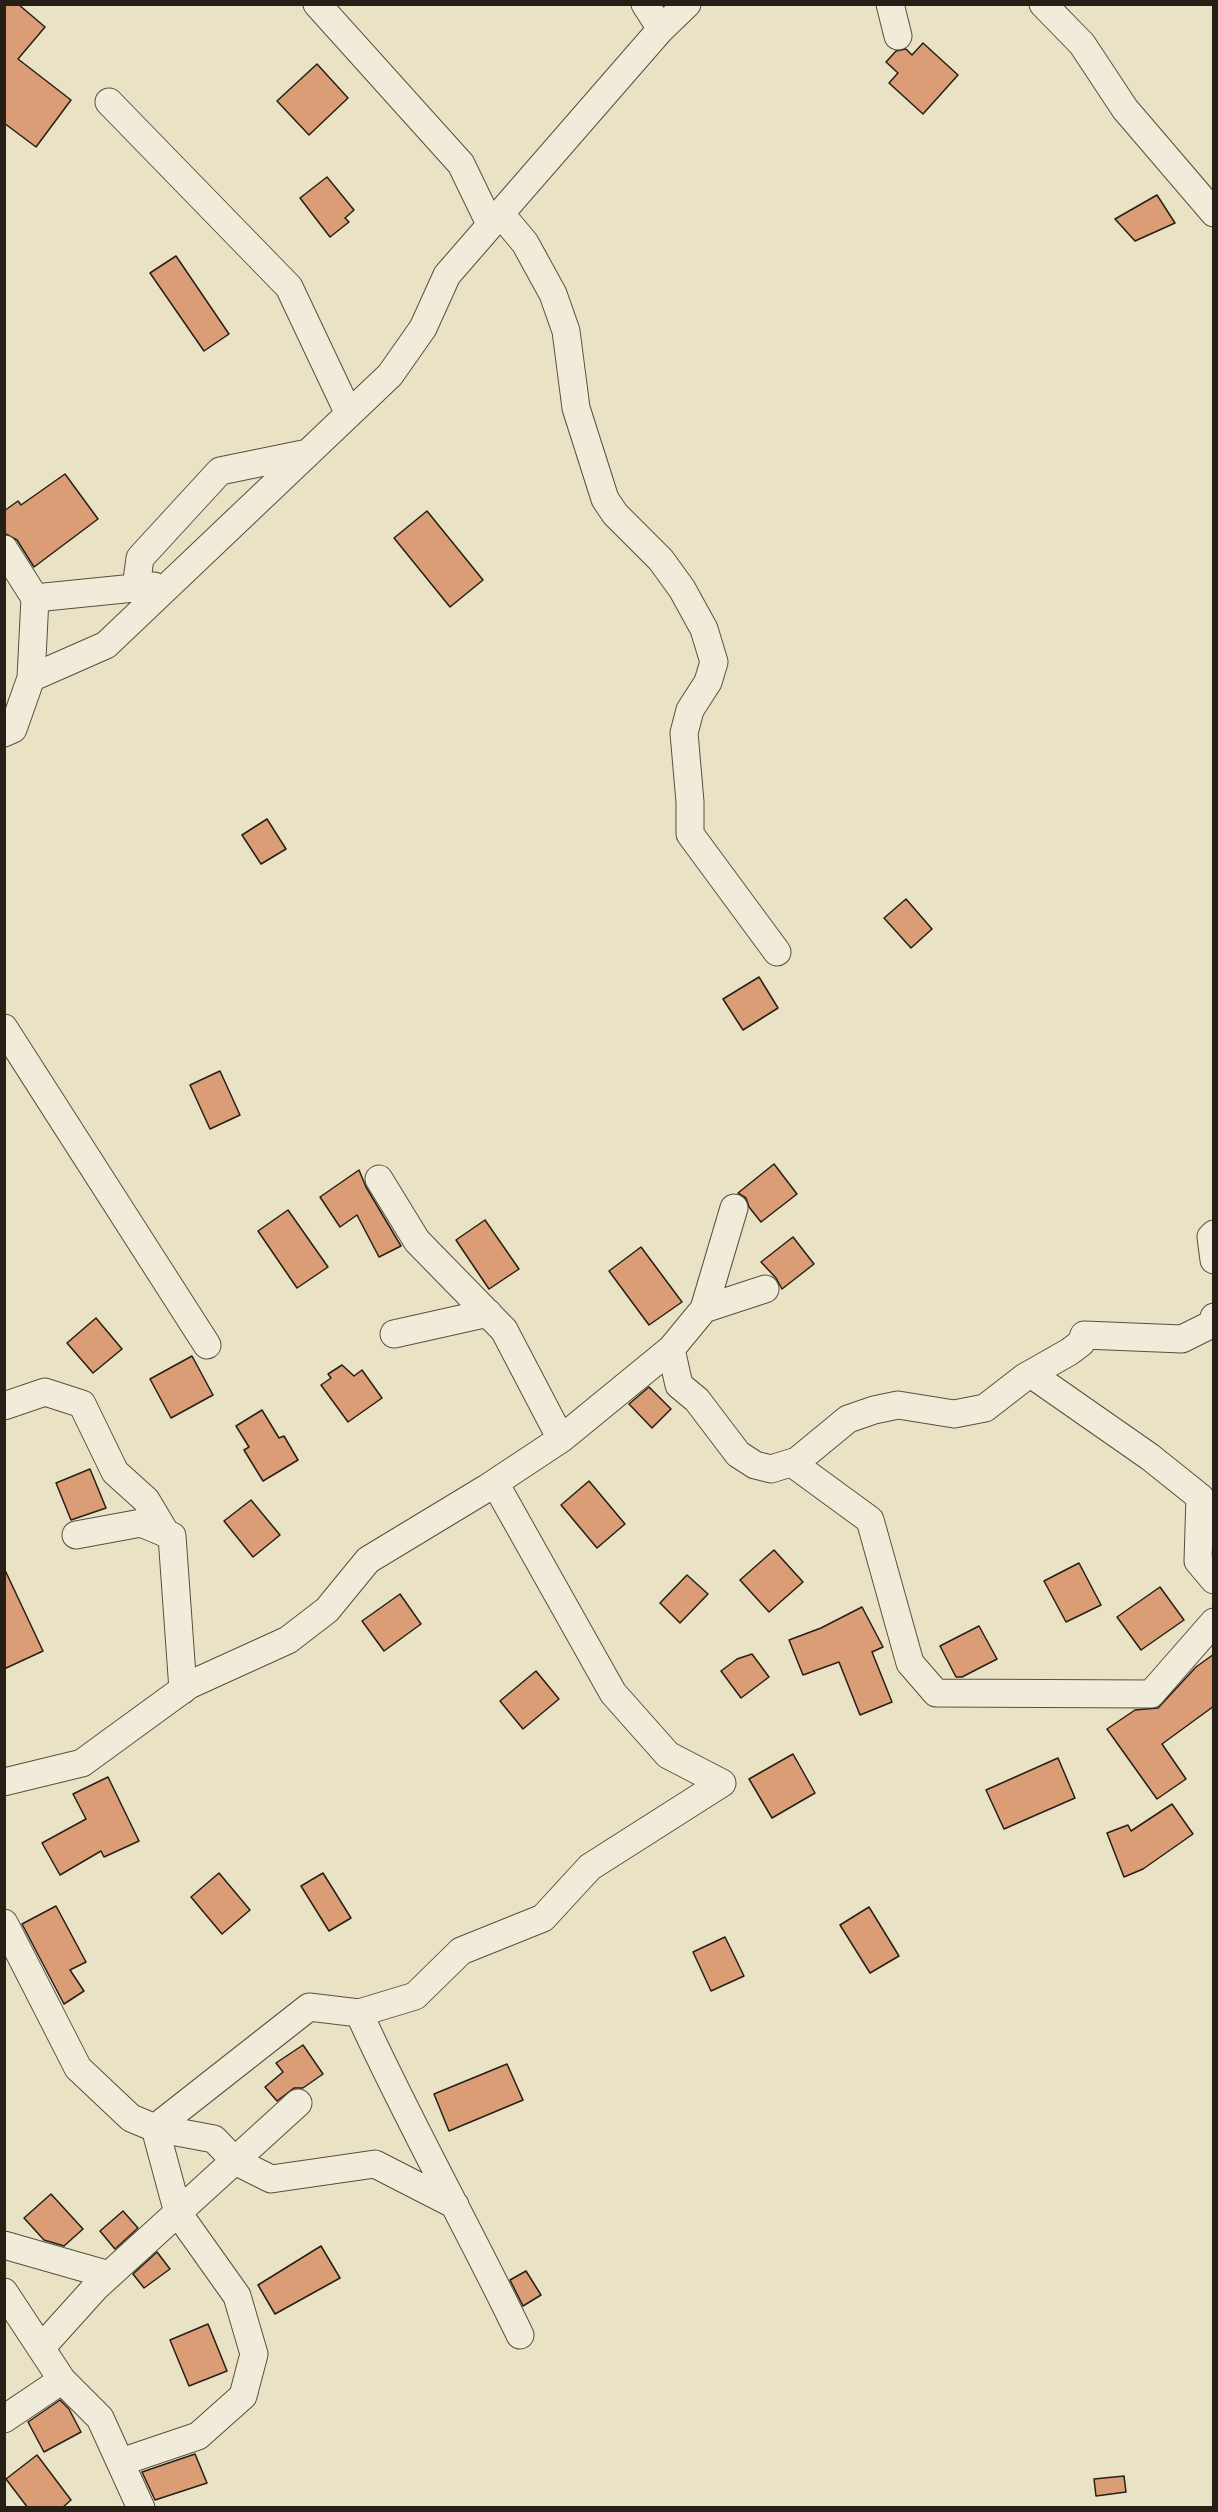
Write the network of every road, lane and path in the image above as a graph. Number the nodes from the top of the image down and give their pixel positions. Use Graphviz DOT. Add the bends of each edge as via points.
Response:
graph roads {
  1 [pos="317,4"];
  2 [pos="645,4"];
  3 [pos="687,4"];
  4 [pos="890,4"];
  5 [pos="1043,4"];
  6 [pos="661,29"];
  7 [pos="898,36"];
  8 [pos="109,102"];
  9 [pos="1214,213"];
  10 [pos="495,218"];
  11 [pos="349,414"];
  12 [pos="309,453"];
  13 [pos="4,549"];
  14 [pos="170,584"];
  15 [pos="136,588"];
  16 [pos="34,598"];
  17 [pos="31,678"];
  18 [pos="4,733"];
  19 [pos="777,952"];
  20 [pos="4,1028"];
  21 [pos="379,1179"];
  22 [pos="734,1208"];
  23 [pos="1214,1234"];
  24 [pos="1214,1260"];
  25 [pos="765,1289"];
  26 [pos="704,1309"];
  27 [pos="488,1313"];
  28 [pos="1214,1317"];
  29 [pos="394,1334"];
  30 [pos="207,1345"];
  31 [pos="671,1349"];
  32 [pos="1031,1374"];
  33 [pos="4,1406"];
  34 [pos="561,1439"];
  35 [pos="792,1463"];
  36 [pos="495,1483"];
  37 [pos="1207,1500"];
  38 [pos="165,1532"];
  39 [pos="76,1535"];
  40 [pos="1214,1580"];
  41 [pos="1214,1622"];
  42 [pos="183,1690"];
  43 [pos="4,1782"];
  44 [pos="4,1923"];
  45 [pos="359,2013"];
  46 [pos="298,2103"];
  47 [pos="155,2128"];
  48 [pos="235,2161"];
  49 [pos="455,2205"];
  50 [pos="178,2213"];
  51 [pos="4,2245"];
  52 [pos="109,2275"];
  53 [pos="4,2292"];
  54 [pos="520,2335"];
  55 [pos="41,2348"];
  56 [pos="62,2380"];
  57 [pos="4,2419"];
  58 [pos="121,2462"];
  59 [pos="141,2508"];
  1 -- 10 [label="street" via="461,164"];
  2 -- 6 [label="street"];
  3 -- 6 [label="street"];
  4 -- 7 [label="street"];
  5 -- 9 [label="street" via="1082,44 1125,109"];
  6 -- 10 [label="street"];
  8 -- 11 [label="street" via="289,287"];
  10 -- 11 [label="street" via="447,275 423,328 390,375"];
  10 -- 19 [label="street" via="525,243 553,294 566,331 576,408 605,500 661,560 704,628 714,662 708,682 690,710 684,733 690,834"];
  11 -- 12 [label="street"];
  12 -- 14 [label="street"];
  12 -- 15 [label="street" via="220,471 140,558"];
  13 -- 16 [label="street"];
  14 -- 15 [label="street"];
  14 -- 17 [label="street" via="106,645"];
  15 -- 16 [label="street"];
  16 -- 17 [label="street"];
  17 -- 18 [label="street" via="13,729"];
  20 -- 30 [label="street"];
  21 -- 27 [label="street" via="417,1241"];
  22 -- 26 [label="street"];
  23 -- 24 [label="street"];
  25 -- 26 [label="street"];
  26 -- 31 [label="street"];
  27 -- 29 [label="street"];
  27 -- 34 [label="street" via="504,1330"];
  28 -- 32 [label="street" via="1212,1324 1182,1339 1084,1335 1081,1343 1069,1352"];
  31 -- 34 [label="street"];
  31 -- 35 [label="street" via="680,1385 697,1400 738,1454 771,1469"];
  32 -- 35 [label="street" via="985,1408 954,1413 898,1405 848,1419"];
  32 -- 37 [label="street"];
  33 -- 38 [label="street" via="45,1392 82,1404 115,1472 146,1500"];
  34 -- 36 [label="street"];
  35 -- 41 [label="street" via="870,1520 910,1664 936,1693 1151,1694"];
  36 -- 42 [label="street" via="368,1560 327,1610 288,1640"];
  36 -- 45 [label="street" via="614,1693 668,1755 722,1783 590,1868 543,1918 461,1951 415,1996"];
  37 -- 40 [label="street" via="1198,1561"];
  38 -- 39 [label="street" via="141,1522"];
  38 -- 42 [label="street" via="172,1536"];
  42 -- 43 [label="street" via="82,1763"];
  44 -- 47 [label="street" via="78,2068 131,2118"];
  45 -- 47 [label="street" via="309,2007"];
  45 -- 49 [label="street" via="397,2096"];
  46 -- 48 [label="street"];
  47 -- 48 [label="street" via="214,2139"];
  47 -- 50 [label="street"];
  48 -- 49 [label="street" via="271,2179 375,2164"];
  48 -- 50 [label="street"];
  49 -- 54 [label="street"];
  50 -- 52 [label="street"];
  50 -- 58 [label="street" via="237,2296 254,2354 243,2396 198,2436"];
  51 -- 52 [label="street"];
  52 -- 55 [label="street"];
  53 -- 55 [label="street"];
  55 -- 56 [label="street"];
  56 -- 57 [label="street"];
  56 -- 58 [label="street" via="100,2418"];
  58 -- 59 [label="street"];
}
